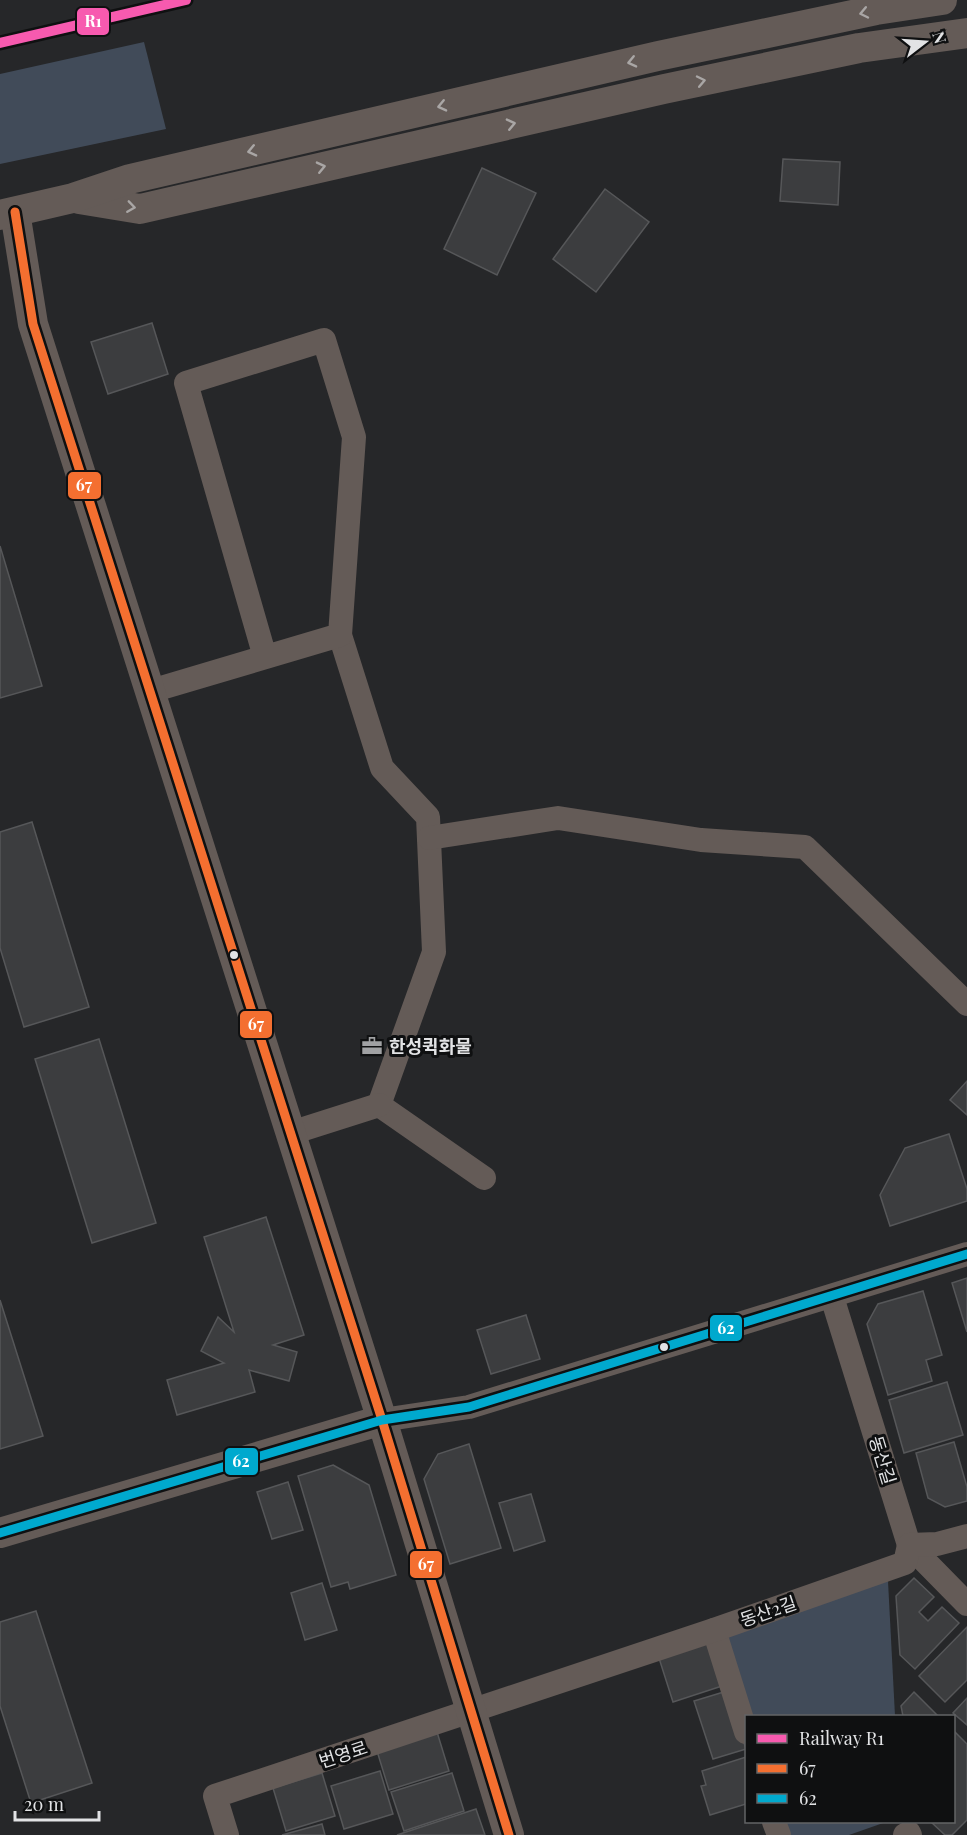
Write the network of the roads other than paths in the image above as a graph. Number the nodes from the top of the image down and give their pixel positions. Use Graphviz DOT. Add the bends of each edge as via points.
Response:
graph roads {
  1 [pos="942,0"];
  2 [pos="967,33"];
  3 [pos="73,198"];
  4 [pos="7,214"];
  5 [pos="339,635"];
  6 [pos="265,657"];
  7 [pos="151,691"];
  8 [pos="429,838"];
  9 [pos="967,1004"];
  10 [pos="379,1105"];
  11 [pos="291,1133"];
  12 [pos="484,1178"];
  13 [pos="967,1254"];
  14 [pos="832,1297"];
  15 [pos="382,1419"];
  16 [pos="0,1533"];
  17 [pos="967,1536"];
  18 [pos="909,1545"];
  19 [pos="967,1604"];
  20 [pos="714,1630"];
  21 [pos="471,1712"];
  22 [pos="745,1726"];
  23 [pos="227,1835"];
  24 [pos="509,1835"];
  25 [pos="904,1835"];
  26 [pos="910,1835"];
  1 -- 3 [label="street, one-way" via="658,56 130,179"];
  3 -- 2 [label="street, one-way" via="140,209 664,89 859,48"];
  3 -- 4 [label="street"];
  4 -- 7 [label="street" via="33,324"];
  5 -- 6 [label="street"];
  5 -- 6 [label="street" via="354,437 324,340 186,383"];
  5 -- 8 [label="street" via="382,768 428,817"];
  6 -- 7 [label="street"];
  7 -- 11 [label="street"];
  8 -- 9 [label="street" via="558,818 701,840 805,847"];
  8 -- 10 [label="street" via="434,952"];
  10 -- 11 [label="street"];
  10 -- 12 [label="street"];
  11 -- 15 [label="street"];
  13 -- 14 [label="street"];
  14 -- 15 [label="street" via="469,1407"];
  14 -- 18 [label="street, 동산길"];
  15 -- 16 [label="street"];
  15 -- 21 [label="street"];
  17 -- 18 [label="street" via="937,1544"];
  18 -- 19 [label="street, 동산길"];
  18 -- 20 [label="street, 동산2길" via="905,1563"];
  20 -- 21 [label="street, 번영로"];
  20 -- 22 [label="street"];
  21 -- 23 [label="street, 번영로" via="215,1796"];
  21 -- 24 [label="street"];
  25 -- 26 [label="street"];
}
